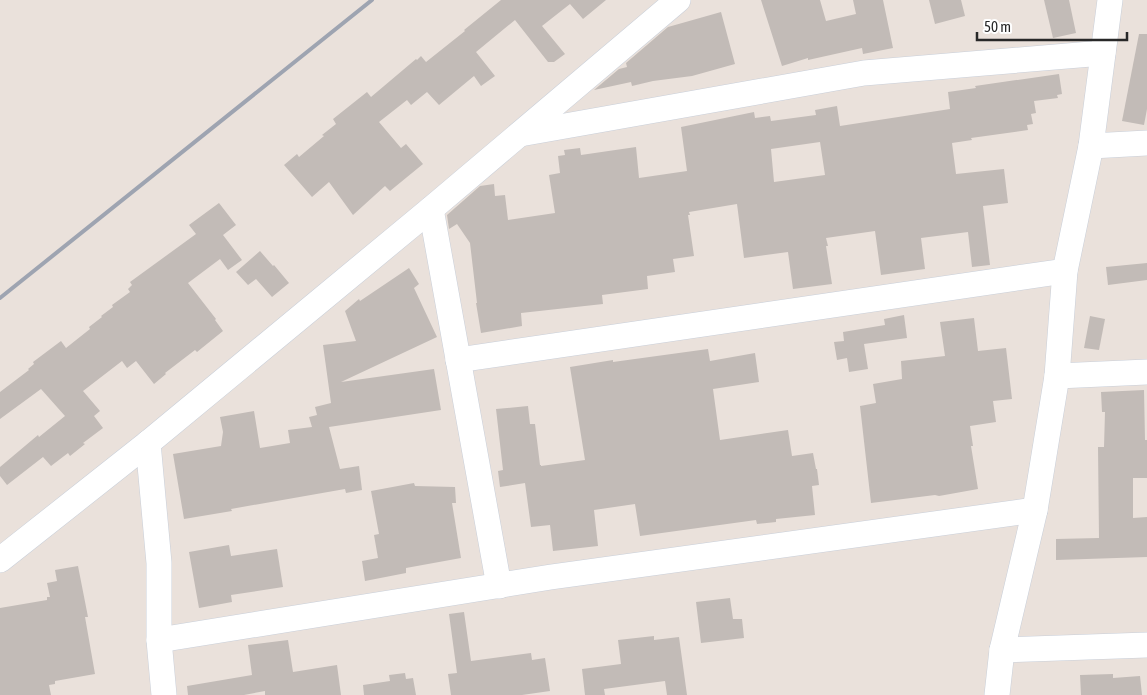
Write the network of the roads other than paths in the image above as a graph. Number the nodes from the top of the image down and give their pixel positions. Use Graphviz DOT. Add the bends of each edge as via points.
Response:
graph roads {
  1 [pos="678,0"];
  2 [pos="1110,0"];
  3 [pos="1103,53"];
  4 [pos="518,135"];
  5 [pos="1147,143"];
  6 [pos="1091,146"];
  7 [pos="430,209"];
  8 [pos="1065,271"];
  9 [pos="458,360"];
  10 [pos="1147,372"];
  11 [pos="1057,376"];
  12 [pos="148,443"];
  13 [pos="1036,510"];
  14 [pos="0,560"];
  15 [pos="499,586"];
  16 [pos="159,640"];
  17 [pos="1147,645"];
  18 [pos="1002,650"];
  19 [pos="164,695"];
  20 [pos="997,695"];
  1 -- 4 [label="street"];
  2 -- 3 [label="street"];
  3 -- 4 [label="street" via="864,73"];
  3 -- 6 [label="street"];
  4 -- 7 [label="street"];
  5 -- 6 [label="street"];
  6 -- 8 [label="street"];
  7 -- 9 [label="street"];
  7 -- 12 [label="street"];
  8 -- 9 [label="street"];
  8 -- 11 [label="street"];
  9 -- 15 [label="street"];
  10 -- 11 [label="street"];
  11 -- 13 [label="street"];
  12 -- 14 [label="street"];
  12 -- 16 [label="street" via="159,563"];
  13 -- 15 [label="street"];
  13 -- 18 [label="street"];
  15 -- 16 [label="street"];
  16 -- 19 [label="street"];
  17 -- 18 [label="street"];
  18 -- 20 [label="street"];
}
